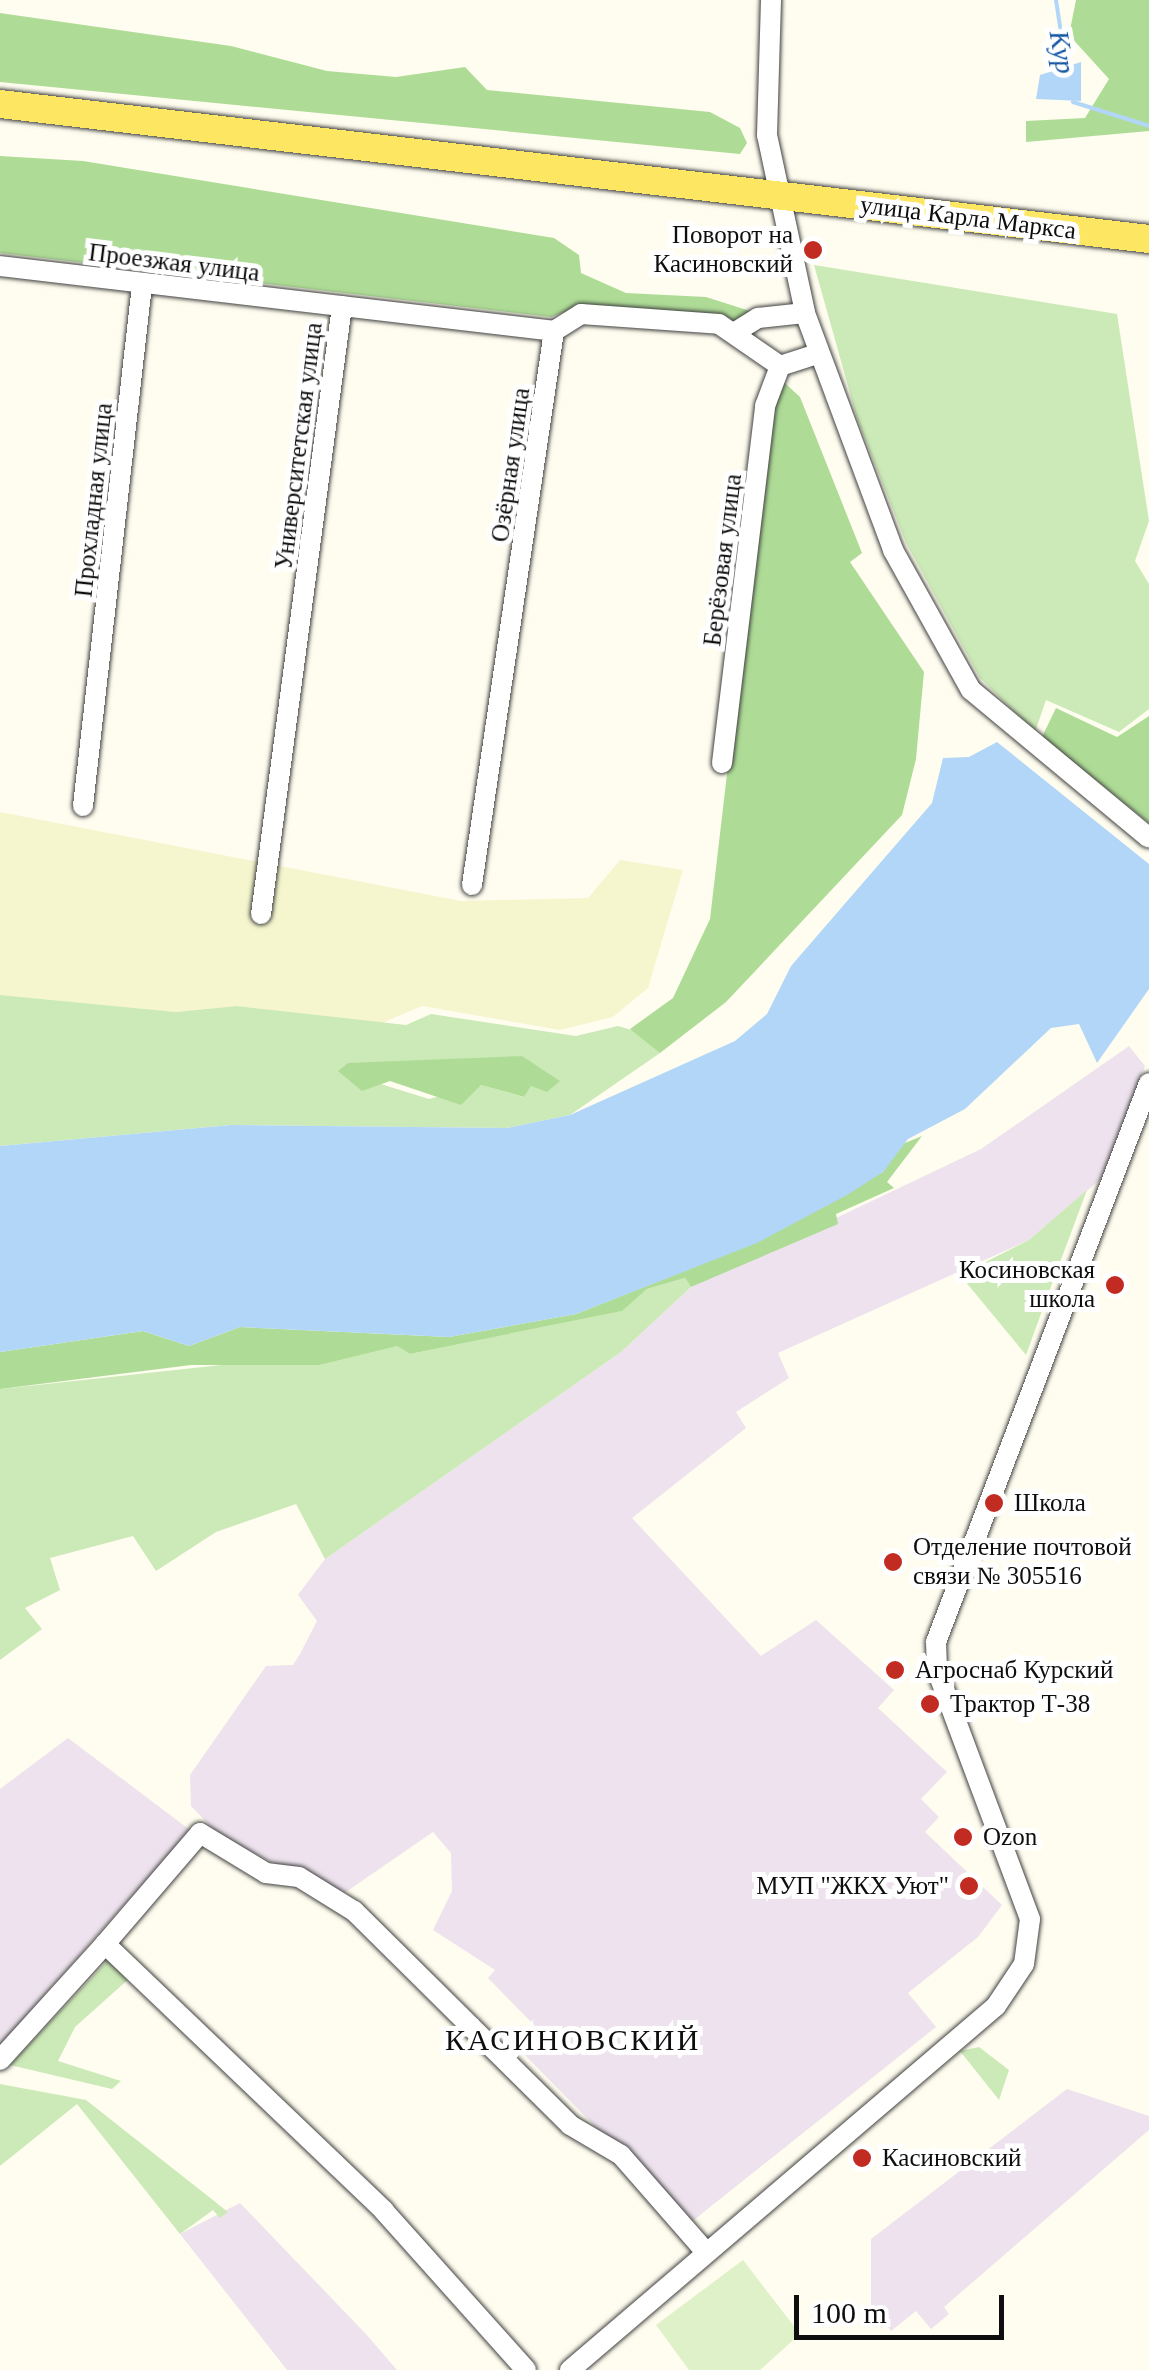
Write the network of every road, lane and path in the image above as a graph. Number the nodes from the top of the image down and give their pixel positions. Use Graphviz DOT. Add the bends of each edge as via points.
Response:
graph roads {
  1 [pos="771,0"];
  2 [pos="0,104"];
  3 [pos="787,197"];
  4 [pos="1149,240"];
  5 [pos="0,266"];
  6 [pos="142,286"];
  7 [pos="342,306"];
  8 [pos="805,313"];
  9 [pos="737,330"];
  10 [pos="554,331"];
  11 [pos="816,354"];
  12 [pos="780,366"];
  13 [pos="722,763"];
  14 [pos="83,806"];
  15 [pos="1149,838"];
  16 [pos="472,885"];
  17 [pos="261,914"];
  18 [pos="1149,1083"];
  19 [pos="105,1944"];
  20 [pos="0,2060"];
  21 [pos="705,2251"];
  22 [pos="526,2370"];
  23 [pos="570,2370"];
  1 -- 3 [label="street" via="767,135"];
  2 -- 3 [label="main road, улица Карла Маркса"];
  3 -- 4 [label="main road, улица Карла Маркса"];
  3 -- 8 [label="street"];
  5 -- 6 [label="street, Проезжая улица"];
  6 -- 7 [label="street, Проезжая улица"];
  6 -- 14 [label="street, Прохладная улица"];
  7 -- 10 [label="street, Университетская улица"];
  7 -- 17 [label="street, Университетская улица"];
  8 -- 9 [label="street"];
  8 -- 11 [label="street"];
  9 -- 10 [label="street" via="581,314"];
  9 -- 12 [label="street"];
  10 -- 16 [label="street, Озёрная улица"];
  11 -- 12 [label="street"];
  11 -- 15 [label="street" via="893,550 972,690"];
  12 -- 13 [label="street, Берёзовая улица" via="765,406"];
  18 -- 21 [label="street" via="936,1642 936,1670 1030,1919 1024,1964 996,2006"];
  19 -- 20 [label="street"];
  19 -- 21 [label="street" via="200,1833 266,1873 299,1877 354,1911 570,2125 621,2155"];
  19 -- 22 [label="street" via="384,2211"];
  21 -- 23 [label="street"];
}
